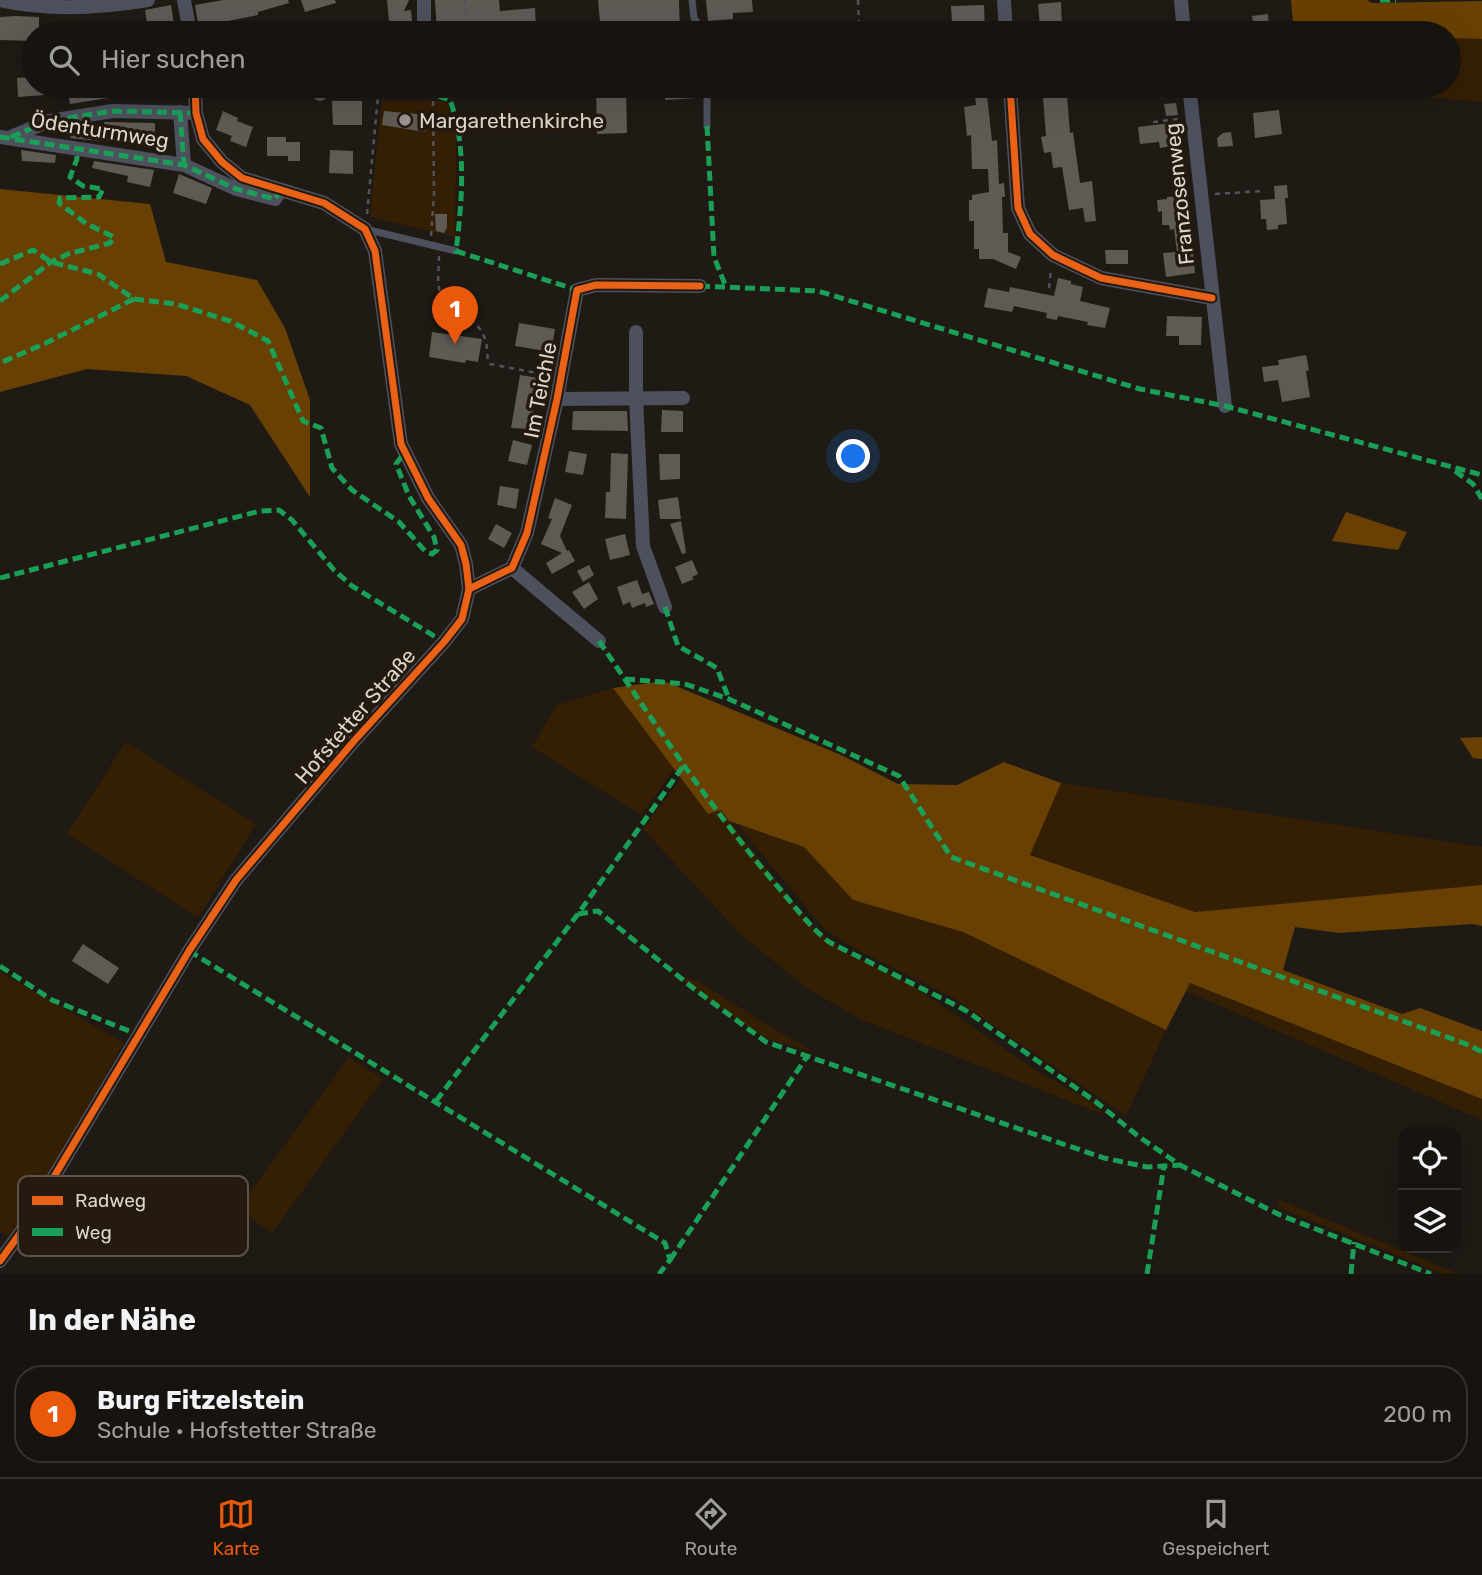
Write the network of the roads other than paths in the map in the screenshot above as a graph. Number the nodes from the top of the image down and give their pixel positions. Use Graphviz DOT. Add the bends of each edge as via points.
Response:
graph roads {
  1 [pos="0,0"];
  2 [pos="148,0"];
  3 [pos="184,0"];
  4 [pos="424,0"];
  5 [pos="692,0"];
  6 [pos="1004,0"];
  7 [pos="1181,0"];
  8 [pos="28,3"];
  9 [pos="108,3"];
  10 [pos="188,21"];
  11 [pos="424,21"];
  12 [pos="696,21"];
  13 [pos="1005,21"];
  14 [pos="1183,21"];
  15 [pos="195,98"];
  16 [pos="707,98"];
  17 [pos="1011,98"];
  18 [pos="1190,98"];
  19 [pos="180,112"];
  20 [pos="196,113"];
  21 [pos="707,126"];
  22 [pos="5,137"];
  23 [pos="184,165"];
  24 [pos="281,190"];
  25 [pos="366,225"];
  26 [pos="456,251"];
  27 [pos="700,286"];
  28 [pos="1212,298"];
  29 [pos="636,332"];
  30 [pos="636,398"];
  31 [pos="683,398"];
  32 [pos="557,399"];
  33 [pos="1225,406"];
  34 [pos="512,568"];
  35 [pos="469,589"];
  36 [pos="665,607"];
  37 [pos="598,641"];
  38 [pos="54,1176"];
  39 [pos="18,1236"];
  40 [pos="0,1261"];
  1 -- 8 [label="street"];
  2 -- 9 [label="street"];
  3 -- 10 [label="street"];
  4 -- 11 [label="street"];
  5 -- 12 [label="lane"];
  6 -- 13 [label="street"];
  7 -- 14 [label="street"];
  8 -- 9 [label="street"];
  15 -- 20 [label="street, Ödenturmweg"];
  16 -- 21 [label="lane"];
  17 -- 28 [label="street, Franzosenweg" via="1018,208 1030,234 1053,255 1101,278"];
  18 -- 28 [label="street, Franzosenweg"];
  19 -- 20 [label="street, Ödenturmweg"];
  19 -- 22 [label="street, Ödenturmweg" via="113,111 49,121"];
  19 -- 23 [label="street, Ödenturmweg"];
  20 -- 24 [label="street, Ödenturmweg" via="203,139 222,162 242,178"];
  22 -- 23 [label="street, Ödenturmweg"];
  23 -- 24 [label="street, Ödenturmweg" via="263,198 275,199"];
  24 -- 25 [label="street" via="324,203"];
  25 -- 26 [label="lane"];
  25 -- 35 [label="street, Hofstetter Straße" via="375,251 401,444 428,498 460,545"];
  27 -- 32 [label="street, Im Teichle" via="596,285 577,290"];
  28 -- 33 [label="street, Franzosenweg"];
  29 -- 30 [label="street"];
  30 -- 31 [label="street"];
  30 -- 32 [label="street"];
  30 -- 36 [label="street" via="643,545"];
  32 -- 34 [label="street, Im Teichle" via="527,533"];
  34 -- 35 [label="street"];
  34 -- 37 [label="street"];
  35 -- 38 [label="street, Hofstetter Straße" via="462,619 444,642 236,880"];
  39 -- 40 [label="street, Hofstetter Straße"];
}
